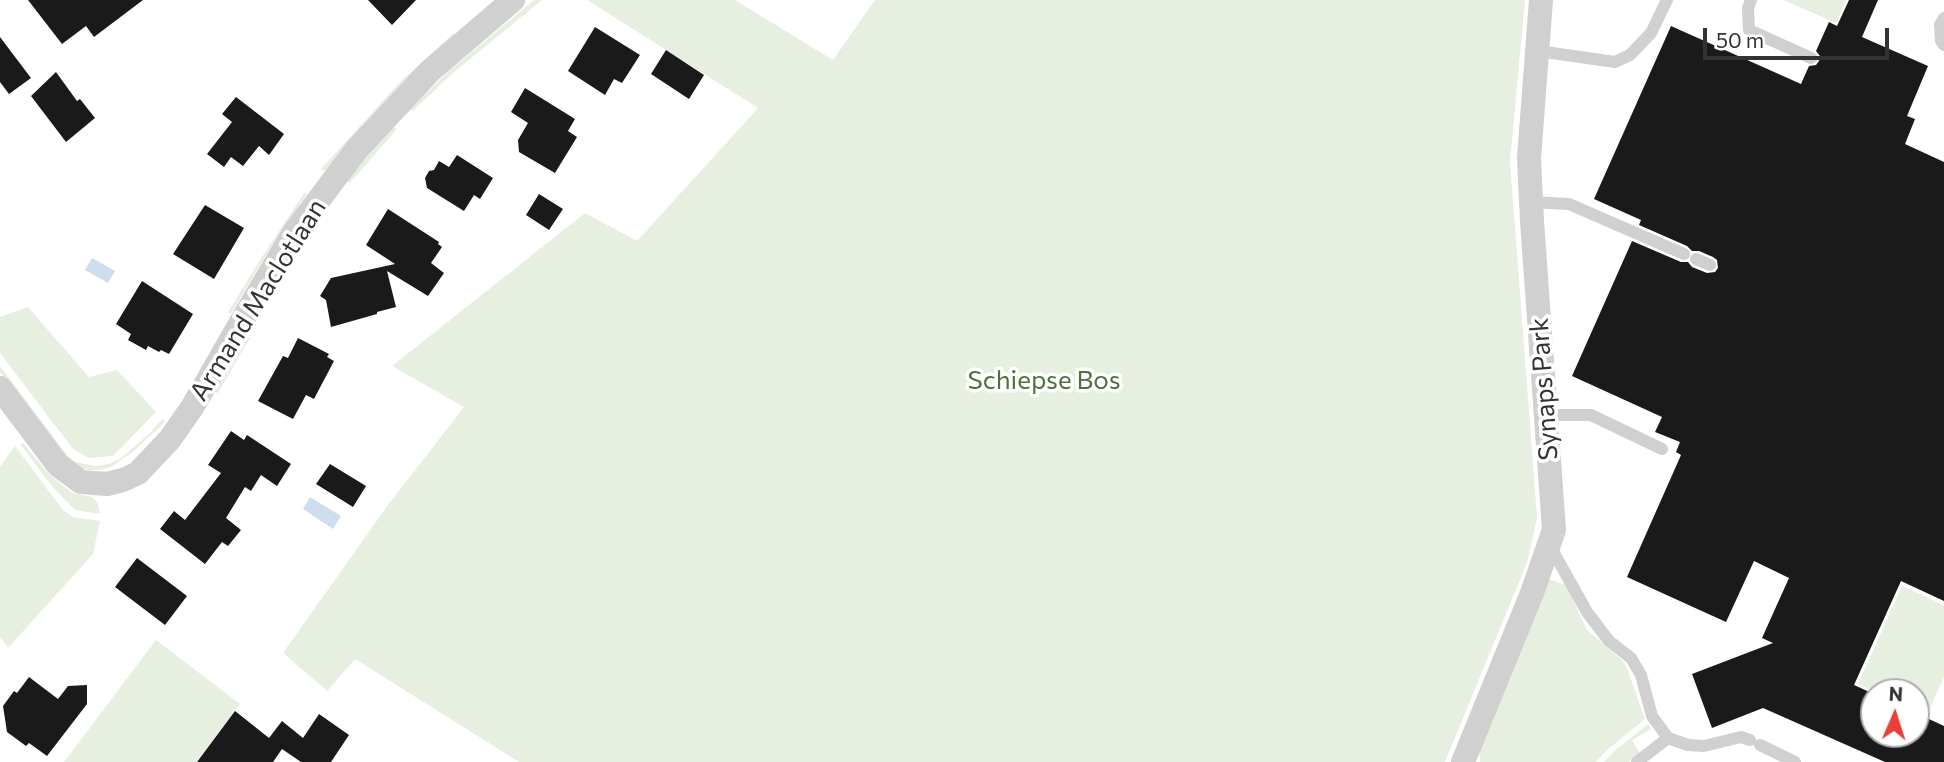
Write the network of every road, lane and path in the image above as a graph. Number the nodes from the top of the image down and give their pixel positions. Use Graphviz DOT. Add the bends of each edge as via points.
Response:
graph roads {
  1 [pos="513,0"];
  2 [pos="1541,0"];
  3 [pos="1667,0"];
  4 [pos="1751,0"];
  5 [pos="1944,18"];
  6 [pos="1944,45"];
  7 [pos="1538,51"];
  8 [pos="1811,58"];
  9 [pos="1531,202"];
  10 [pos="1710,265"];
  11 [pos="0,388"];
  12 [pos="1546,415"];
  13 [pos="1662,449"];
  14 [pos="1549,544"];
  15 [pos="1668,738"];
  16 [pos="1463,762"];
  17 [pos="1637,762"];
  18 [pos="1795,762"];
  1 -- 11 [label="street, Armand Maclotlaan" via="429,71 357,149 293,234 193,406 138,473 107,484 81,482 58,465"];
  2 -- 7 [label="street, Synaps Park"];
  3 -- 7 [label="lane" via="1651,33 1630,55 1615,62"];
  4 -- 8 [label="lane" via="1749,30"];
  5 -- 6 [label="lane" via="1940,25"];
  7 -- 9 [label="street, Synaps Park" via="1529,158"];
  9 -- 10 [label="lane" via="1569,204"];
  9 -- 12 [label="street, Synaps Park"];
  12 -- 13 [label="lane" via="1591,415"];
  12 -- 14 [label="street, Synaps Park" via="1554,530"];
  14 -- 15 [label="lane" via="1587,612 1609,641 1631,658 1641,675 1652,716"];
  14 -- 16 [label="street, Synaps Park"];
  15 -- 17 [label="lane"];
  15 -- 18 [label="lane" via="1704,746 1741,737"];
}
